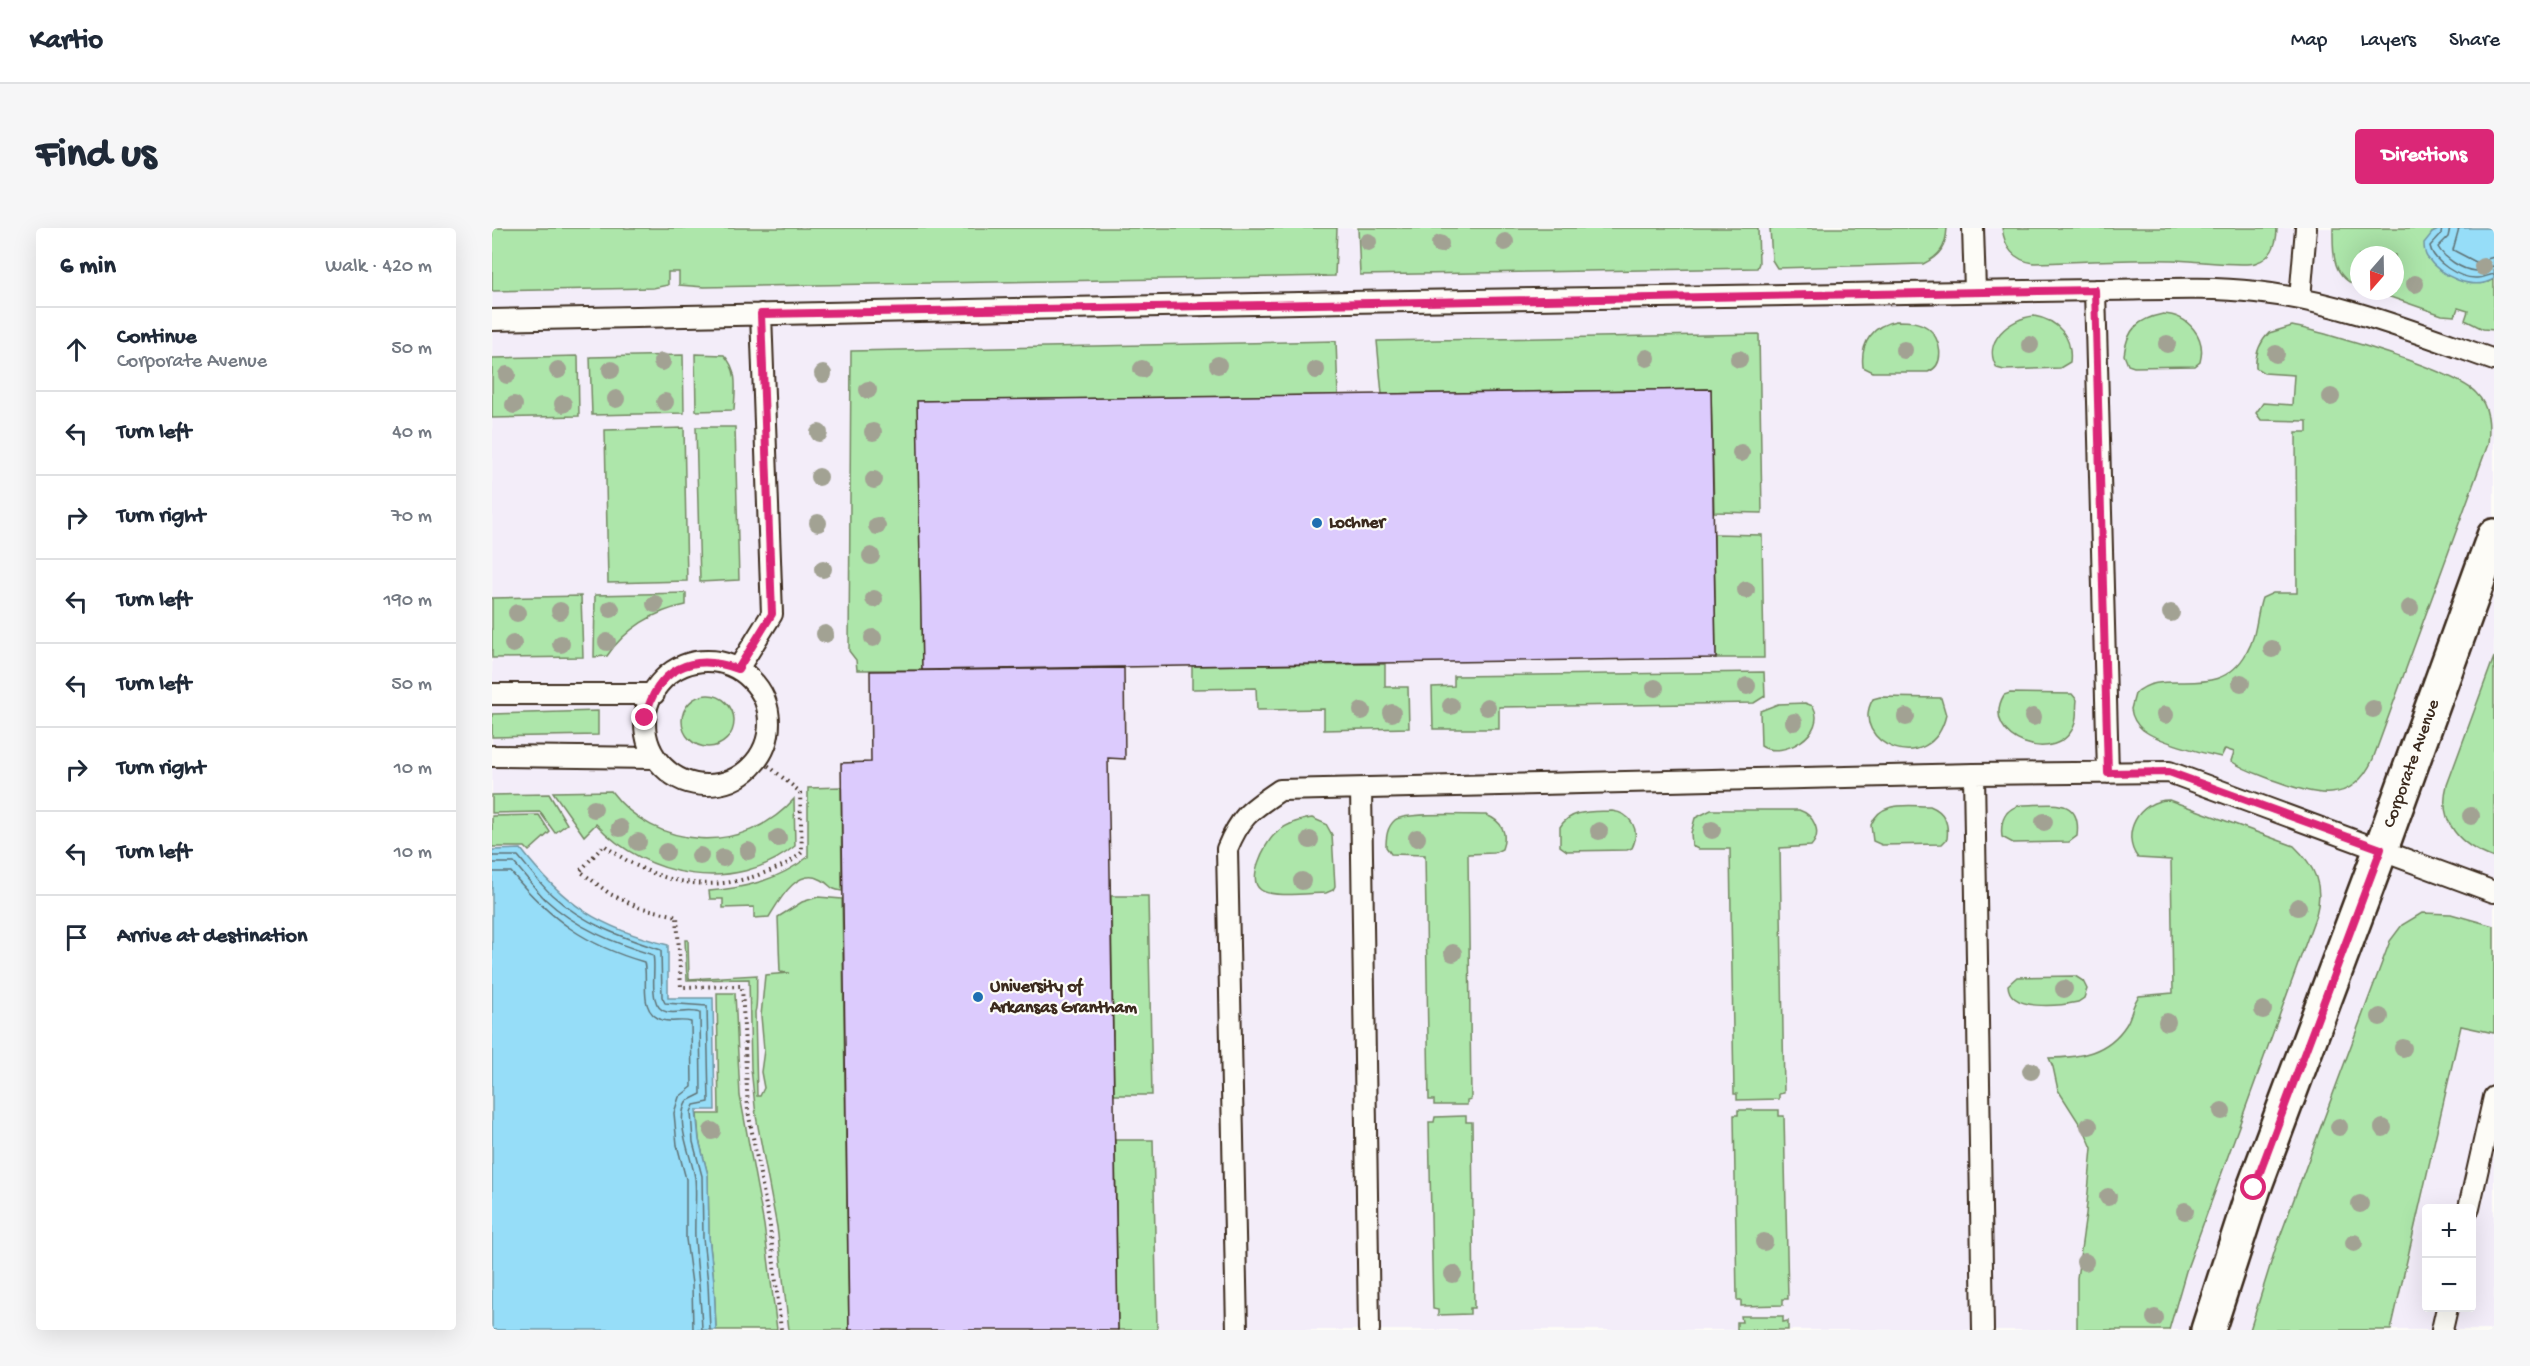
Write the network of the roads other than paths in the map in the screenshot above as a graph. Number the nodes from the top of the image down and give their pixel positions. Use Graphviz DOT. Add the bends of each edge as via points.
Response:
graph roads {
  1 [pos="1973,228"];
  2 [pos="2306,228"];
  3 [pos="1975,290"];
  4 [pos="2095,290"];
  5 [pos="2300,299"];
  6 [pos="761,314"];
  7 [pos="492,320"];
  8 [pos="2494,360"];
  9 [pos="2494,536"];
  10 [pos="738,669"];
  11 [pos="492,694"];
  12 [pos="654,694"];
  13 [pos="492,756"];
  14 [pos="656,758"];
  15 [pos="2108,773"];
  16 [pos="1974,774"];
  17 [pos="1361,789"];
  18 [pos="2381,849"];
  19 [pos="2494,892"];
  20 [pos="2494,1097"];
  21 [pos="2470,1204"];
  22 [pos="2446,1312"];
  23 [pos="1238,1330"];
  24 [pos="1369,1330"];
  25 [pos="1983,1330"];
  26 [pos="2208,1330"];
  27 [pos="2442,1330"];
  1 -- 3 [label="lane"];
  2 -- 5 [label="lane"];
  3 -- 4 [label="lane"];
  3 -- 6 [label="lane"];
  4 -- 5 [label="lane" via="2234,290"];
  4 -- 15 [label="lane"];
  5 -- 8 [label="lane" via="2382,320"];
  6 -- 7 [label="lane"];
  6 -- 10 [label="lane" via="772,614"];
  9 -- 18 [label="street, Corporate Avenue"];
  10 -- 12 [label="lane" via="718,662 698,662 678,669 662,681"];
  10 -- 14 [label="lane" via="754,682 765,699 770,720 768,740 759,758 745,773 727,782 707,785 687,782 669,772"];
  11 -- 12 [label="lane"];
  12 -- 14 [label="lane" via="645,718 647,739"];
  13 -- 14 [label="lane"];
  15 -- 16 [label="lane"];
  15 -- 18 [label="lane" via="2169,772"];
  16 -- 17 [label="lane"];
  16 -- 25 [label="lane"];
  17 -- 23 [label="lane" via="1280,790 1238,824 1227,849"];
  17 -- 24 [label="lane"];
  18 -- 19 [label="lane"];
  18 -- 26 [label="street, Corporate Avenue" via="2254,1188"];
  20 -- 21 [label="lane"];
  22 -- 27 [label="lane"];
}
